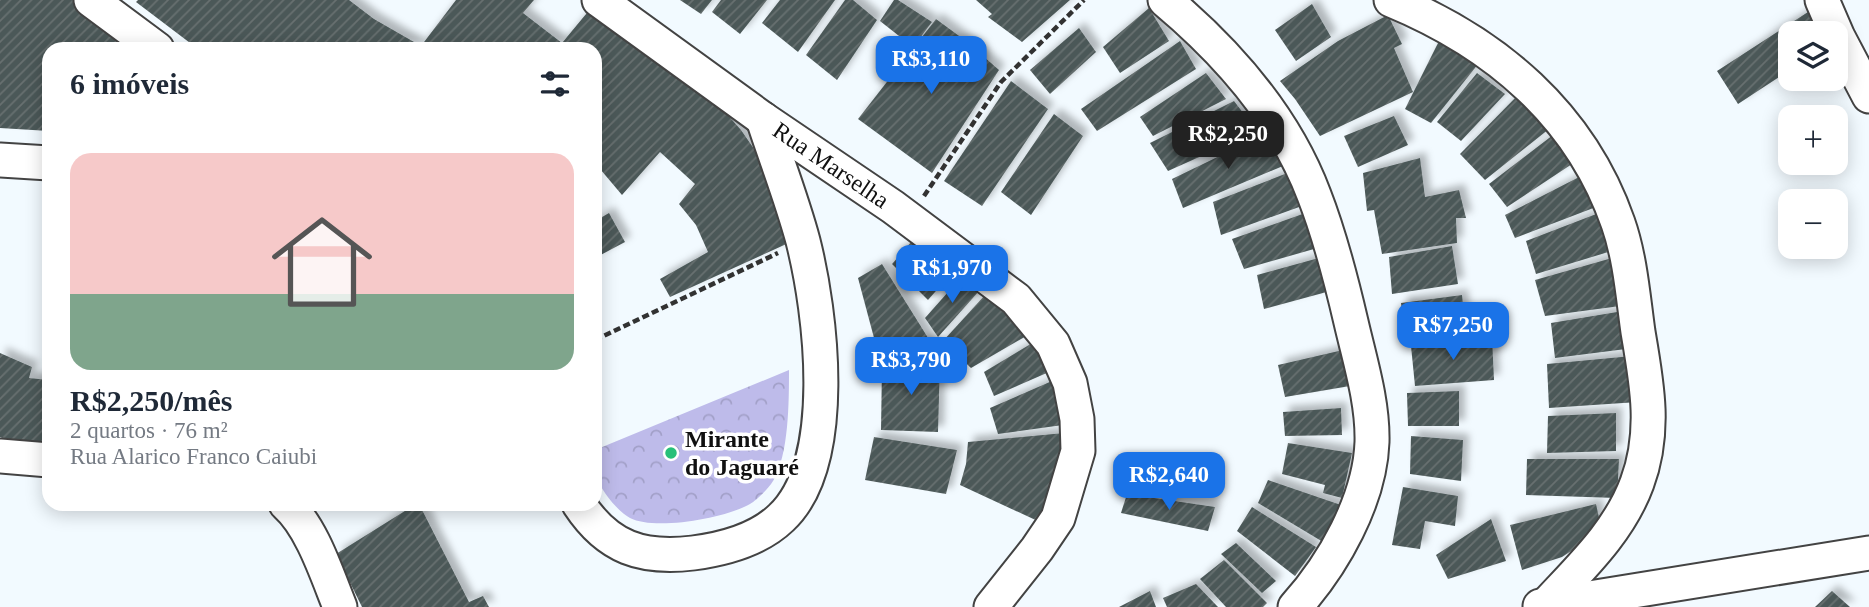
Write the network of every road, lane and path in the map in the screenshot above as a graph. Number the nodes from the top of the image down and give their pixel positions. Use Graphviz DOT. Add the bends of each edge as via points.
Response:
graph roads {
  1 [pos="91,0"];
  2 [pos="599,0"];
  3 [pos="1084,0"];
  4 [pos="1165,0"];
  5 [pos="1391,0"];
  6 [pos="1822,0"];
  7 [pos="1200,15"];
  8 [pos="148,42"];
  9 [pos="1869,96"];
  10 [pos="763,119"];
  11 [pos="0,160"];
  12 [pos="42,163"];
  13 [pos="908,219"];
  14 [pos="803,241"];
  15 [pos="602,337"];
  16 [pos="0,456"];
  17 [pos="42,459"];
  18 [pos="294,511"];
  19 [pos="584,511"];
  20 [pos="1869,554"];
  21 [pos="1538,606"];
  22 [pos="340,607"];
  23 [pos="991,607"];
  24 [pos="1295,607"];
  1 -- 8 [label="street"];
  2 -- 10 [label="street, Rua Marselha"];
  3 -- 13 [label="path" via="1001,82"];
  4 -- 7 [label="street"];
  5 -- 21 [label="street" via="1428,15 1524,79 1566,124 1604,189 1623,243 1649,397 1647,452 1616,525 1596,551"];
  6 -- 9 [label="street"];
  7 -- 24 [label="street" via="1276,122 1309,182 1327,231 1364,376 1372,442 1364,484 1334,556"];
  10 -- 13 [label="street, Rua Marselha"];
  10 -- 14 [label="street"];
  11 -- 12 [label="street"];
  13 -- 23 [label="street, Rua Marselha" via="1016,299 1053,344 1070,383 1078,450 1058,518"];
  14 -- 15 [label="path"];
  14 -- 19 [label="street" via="821,376 818,433 809,472 791,507 764,531 738,543 671,555 624,547 607,537"];
  16 -- 17 [label="street"];
  18 -- 22 [label="street" via="313,543"];
  20 -- 21 [label="street"];
}
